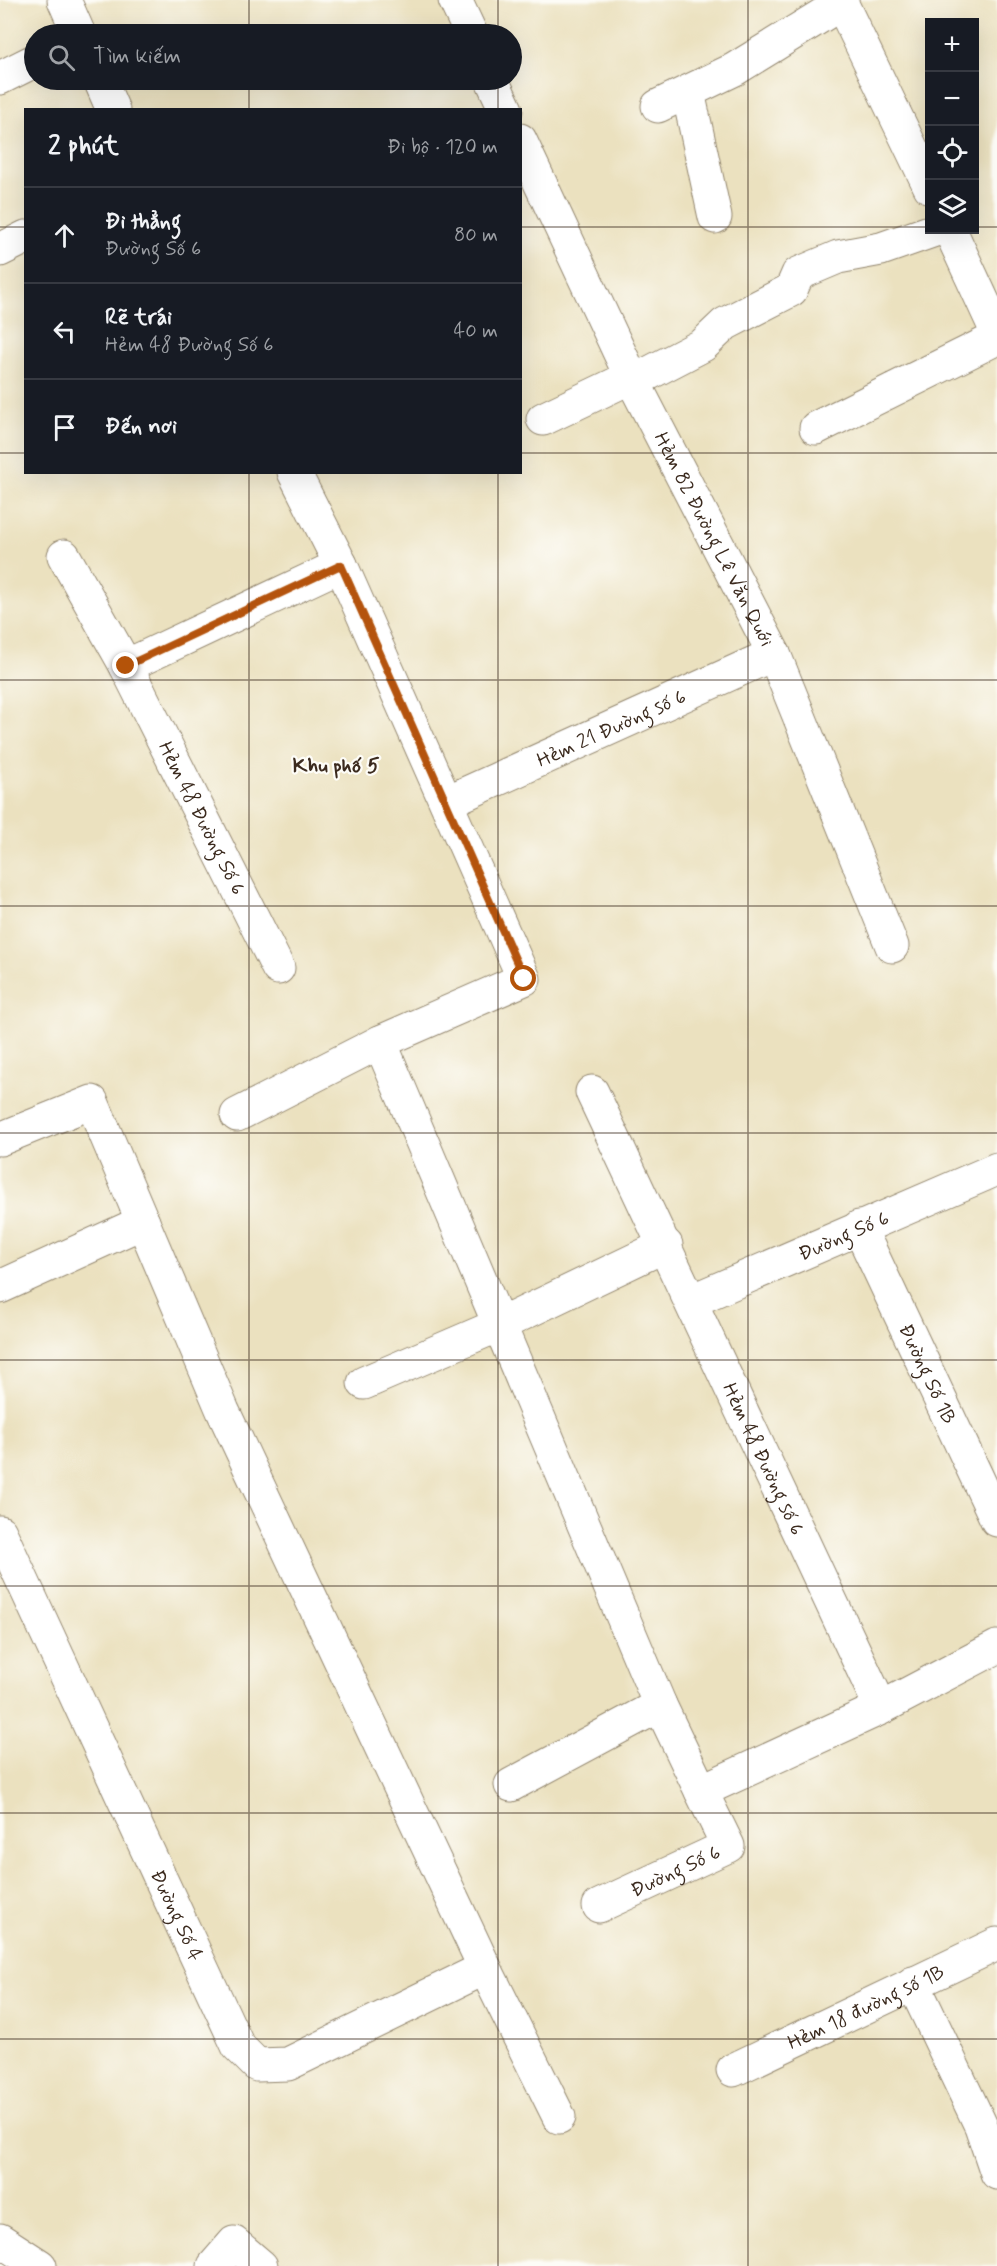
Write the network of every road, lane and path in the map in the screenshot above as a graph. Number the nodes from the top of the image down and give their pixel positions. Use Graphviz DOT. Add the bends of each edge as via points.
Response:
graph roads {
  1 [pos="64,0"];
  2 [pos="455,0"];
  3 [pos="841,1"];
  4 [pos="75,24"];
  5 [pos="466,24"];
  6 [pos="24,66"];
  7 [pos="0,78"];
  8 [pos="104,90"];
  9 [pos="497,90"];
  10 [pos="688,92"];
  11 [pos="658,106"];
  12 [pos="112,108"];
  13 [pos="505,108"];
  14 [pos="522,144"];
  15 [pos="927,180"];
  16 [pos="715,217"];
  17 [pos="925,234"];
  18 [pos="952,234"];
  19 [pos="24,238"];
  20 [pos="0,250"];
  21 [pos="997,332"];
  22 [pos="997,338"];
  23 [pos="633,379"];
  24 [pos="543,419"];
  25 [pos="816,428"];
  26 [pos="295,474"];
  27 [pos="64,556"];
  28 [pos="341,565"];
  29 [pos="774,654"];
  30 [pos="126,666"];
  31 [pos="447,802"];
  32 [pos="892,946"];
  33 [pos="278,968"];
  34 [pos="380,1042"];
  35 [pos="592,1092"];
  36 [pos="237,1115"];
  37 [pos="0,1139"];
  38 [pos="997,1170"];
  39 [pos="143,1222"];
  40 [pos="859,1227"];
  41 [pos="666,1245"];
  42 [pos="0,1287"];
  43 [pos="691,1301"];
  44 [pos="499,1325"];
  45 [pos="364,1383"];
  46 [pos="997,1520"];
  47 [pos="0,1532"];
  48 [pos="997,1647"];
  49 [pos="660,1705"];
  50 [pos="881,1708"];
  51 [pos="511,1785"];
  52 [pos="701,1791"];
  53 [pos="599,1906"];
  54 [pos="997,1944"];
  55 [pos="485,1968"];
  56 [pos="913,1983"];
  57 [pos="734,2070"];
  58 [pos="559,2117"];
  59 [pos="997,2173"];
  60 [pos="0,2240"];
  61 [pos="40,2266"];
  62 [pos="214,2266"];
  63 [pos="261,2266"];
  1 -- 4 [label="street"];
  2 -- 5 [label="street"];
  3 -- 10 [label="street" via="735,69"];
  3 -- 15 [label="street"];
  6 -- 7 [label="street"];
  8 -- 12 [label="street"];
  9 -- 13 [label="street"];
  10 -- 11 [label="street"];
  10 -- 16 [label="street"];
  14 -- 23 [label="street, Hẻm 82 Đường Lê Văn Quới"];
  17 -- 23 [label="street" via="881,249 838,257 798,273 791,290 725,324 703,345"];
  18 -- 21 [label="street"];
  19 -- 20 [label="street"];
  22 -- 25 [label="street"];
  23 -- 24 [label="street"];
  23 -- 29 [label="street, Hẻm 82 Đường Lê Văn Quới"];
  26 -- 28 [label="street"];
  27 -- 30 [label="street, Hẻm 48 Đường Số 6"];
  28 -- 30 [label="street"];
  28 -- 31 [label="street"];
  29 -- 31 [label="street, Hẻm 21 Đường số 6"];
  29 -- 32 [label="street, Hẻm 82 Đường Lê Văn Quới"];
  30 -- 33 [label="street, Hẻm 48 Đường Số 6"];
  31 -- 34 [label="street" via="524,979"];
  34 -- 36 [label="street"];
  34 -- 44 [label="street"];
  35 -- 41 [label="street, Hẻm 48 Đường số 6"];
  37 -- 39 [label="street" via="92,1102"];
  38 -- 40 [label="street, Đường Số 6"];
  39 -- 42 [label="street"];
  39 -- 55 [label="street" via="222,1411"];
  40 -- 43 [label="street, Đường Số 6"];
  40 -- 46 [label="street, Đường Số 1B"];
  41 -- 43 [label="street, Hẻm 48 Đường số 6"];
  41 -- 44 [label="street"];
  43 -- 50 [label="street, Hẻm 48 Đường số 6"];
  44 -- 45 [label="street"];
  44 -- 49 [label="street"];
  47 -- 55 [label="street, Đường Số 4" via="238,2046 257,2065 288,2064"];
  48 -- 50 [label="street"];
  49 -- 51 [label="street"];
  49 -- 52 [label="street"];
  50 -- 52 [label="street"];
  52 -- 53 [label="street, Đường Số 6" via="728,1846"];
  54 -- 56 [label="street, Hẻm 18 đường số 1B"];
  55 -- 58 [label="street"];
  56 -- 57 [label="street, Hẻm 18 đường số 1B"];
  56 -- 59 [label="street" via="981,2126"];
  60 -- 61 [label="street"];
  62 -- 63 [label="street" via="234,2243"];
}
